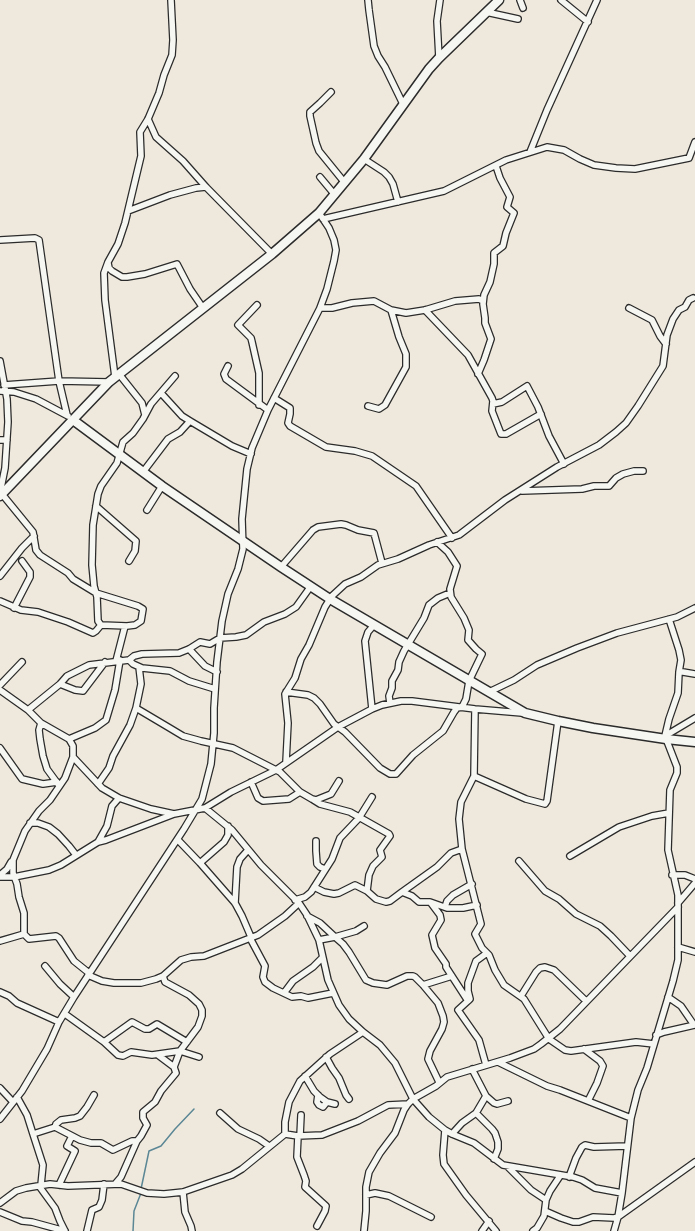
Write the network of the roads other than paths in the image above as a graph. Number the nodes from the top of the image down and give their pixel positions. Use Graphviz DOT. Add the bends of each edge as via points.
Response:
graph roads {
  1 [pos="171,0"];
  2 [pos="368,0"];
  3 [pos="440,0"];
  4 [pos="499,0"];
  5 [pos="520,0"];
  6 [pos="561,0"];
  7 [pos="597,0"];
  8 [pos="523,8"];
  9 [pos="486,12"];
  10 [pos="518,19"];
  11 [pos="588,22"];
  12 [pos="438,58"];
  13 [pos="331,92"];
  14 [pos="403,104"];
  15 [pos="148,119"];
  16 [pos="695,142"];
  17 [pos="530,152"];
  18 [pos="364,159"];
  19 [pos="496,166"];
  20 [pos="320,177"];
  21 [pos="345,183"];
  22 [pos="206,187"];
  23 [pos="335,195"];
  24 [pos="398,202"];
  25 [pos="128,212"];
  26 [pos="321,216"];
  27 [pos="0,240"];
  28 [pos="272,254"];
  29 [pos="108,262"];
  30 [pos="693,298"];
  31 [pos="483,301"];
  32 [pos="257,305"];
  33 [pos="203,308"];
  34 [pos="320,308"];
  35 [pos="629,308"];
  36 [pos="392,310"];
  37 [pos="425,310"];
  38 [pos="666,344"];
  39 [pos="0,361"];
  40 [pos="228,366"];
  41 [pos="478,374"];
  42 [pos="176,376"];
  43 [pos="114,378"];
  44 [pos="59,381"];
  45 [pos="3,389"];
  46 [pos="161,393"];
  47 [pos="274,398"];
  48 [pos="259,404"];
  49 [pos="493,404"];
  50 [pos="368,406"];
  51 [pos="268,410"];
  52 [pos="541,414"];
  53 [pos="145,415"];
  54 [pos="70,418"];
  55 [pos="190,421"];
  56 [pos="0,440"];
  57 [pos="7,440"];
  58 [pos="251,454"];
  59 [pos="121,455"];
  60 [pos="564,464"];
  61 [pos="643,471"];
  62 [pos="144,472"];
  63 [pos="162,486"];
  64 [pos="521,491"];
  65 [pos="1,494"];
  66 [pos="96,506"];
  67 [pos="146,510"];
  68 [pos="34,536"];
  69 [pos="452,538"];
  70 [pos="242,541"];
  71 [pos="437,542"];
  72 [pos="128,561"];
  73 [pos="22,562"];
  74 [pos="382,563"];
  75 [pos="281,567"];
  76 [pos="0,576"];
  77 [pos="311,586"];
  78 [pos="96,593"];
  79 [pos="450,593"];
  80 [pos="330,599"];
  81 [pos="0,601"];
  82 [pos="14,608"];
  83 [pos="695,608"];
  84 [pos="669,619"];
  85 [pos="101,625"];
  86 [pos="374,625"];
  87 [pos="125,626"];
  88 [pos="220,638"];
  89 [pos="408,644"];
  90 [pos="189,649"];
  91 [pos="118,660"];
  92 [pos="129,660"];
  93 [pos="22,662"];
  94 [pos="105,662"];
  95 [pos="139,667"];
  96 [pos="217,672"];
  97 [pos="678,672"];
  98 [pos="695,674"];
  99 [pos="469,681"];
  100 [pos="60,684"];
  101 [pos="0,685"];
  102 [pos="215,689"];
  103 [pos="1,692"];
  104 [pos="286,692"];
  105 [pos="489,692"];
  106 [pos="390,703"];
  107 [pos="462,707"];
  108 [pos="136,708"];
  109 [pos="372,709"];
  110 [pos="475,709"];
  111 [pos="28,710"];
  112 [pos="524,713"];
  113 [pos="695,718"];
  114 [pos="558,722"];
  115 [pos="41,723"];
  116 [pos="338,728"];
  117 [pos="666,738"];
  118 [pos="69,739"];
  119 [pos="695,742"];
  120 [pos="213,744"];
  121 [pos="0,748"];
  122 [pos="73,757"];
  123 [pos="286,762"];
  124 [pos="276,770"];
  125 [pos="474,776"];
  126 [pos="339,781"];
  127 [pos="251,782"];
  128 [pos="58,784"];
  129 [pos="98,784"];
  130 [pos="300,792"];
  131 [pos="372,797"];
  132 [pos="118,798"];
  133 [pos="312,799"];
  134 [pos="205,808"];
  135 [pos="196,810"];
  136 [pos="669,813"];
  137 [pos="174,814"];
  138 [pos="359,818"];
  139 [pos="30,823"];
  140 [pos="228,826"];
  141 [pos="178,840"];
  142 [pos="316,841"];
  143 [pos="98,842"];
  144 [pos="462,849"];
  145 [pos="248,850"];
  146 [pos="76,855"];
  147 [pos="570,856"];
  148 [pos="13,860"];
  149 [pos="519,861"];
  150 [pos="200,863"];
  151 [pos="325,870"];
  152 [pos="672,874"];
  153 [pos="0,876"];
  154 [pos="14,877"];
  155 [pos="695,879"];
  156 [pos="695,883"];
  157 [pos="472,884"];
  158 [pos="314,887"];
  159 [pos="367,891"];
  160 [pos="402,892"];
  161 [pos="297,901"];
  162 [pos="430,902"];
  163 [pos="235,903"];
  164 [pos="477,905"];
  165 [pos="678,905"];
  166 [pos="445,907"];
  167 [pos="307,915"];
  168 [pos="364,926"];
  169 [pos="24,934"];
  170 [pos="335,937"];
  171 [pos="250,938"];
  172 [pos="319,940"];
  173 [pos="0,941"];
  174 [pos="678,947"];
  175 [pos="695,952"];
  176 [pos="487,953"];
  177 [pos="630,956"];
  178 [pos="322,958"];
  179 [pos="45,966"];
  180 [pos="89,974"];
  181 [pos="162,976"];
  182 [pos="452,976"];
  183 [pos="424,985"];
  184 [pos="0,992"];
  185 [pos="284,993"];
  186 [pos="333,993"];
  187 [pos="521,996"];
  188 [pos="74,997"];
  189 [pos="668,997"];
  190 [pos="468,1001"];
  191 [pos="586,1002"];
  192 [pos="65,1014"];
  193 [pos="59,1022"];
  194 [pos="694,1025"];
  195 [pos="362,1032"];
  196 [pos="656,1035"];
  197 [pos="549,1039"];
  198 [pos="104,1042"];
  199 [pos="187,1042"];
  200 [pos="654,1044"];
  201 [pos="584,1049"];
  202 [pos="180,1051"];
  203 [pos="157,1055"];
  204 [pos="200,1057"];
  205 [pos="326,1057"];
  206 [pos="498,1062"];
  207 [pos="486,1065"];
  208 [pos="174,1067"];
  209 [pos="472,1069"];
  210 [pos="305,1076"];
  211 [pos="439,1082"];
  212 [pos="0,1088"];
  213 [pos="94,1095"];
  214 [pos="486,1096"];
  215 [pos="15,1099"];
  216 [pos="349,1099"];
  217 [pos="413,1099"];
  218 [pos="508,1101"];
  219 [pos="588,1101"];
  220 [pos="335,1104"];
  221 [pos="408,1104"];
  222 [pos="220,1113"];
  223 [pos="476,1113"];
  224 [pos="301,1115"];
  225 [pos="631,1118"];
  226 [pos="0,1119"];
  227 [pos="55,1127"];
  228 [pos="445,1130"];
  229 [pos="32,1134"];
  230 [pos="285,1134"];
  231 [pos="452,1134"];
  232 [pos="72,1136"];
  233 [pos="299,1136"];
  234 [pos="137,1140"];
  235 [pos="269,1146"];
  236 [pos="627,1146"];
  237 [pos="494,1160"];
  238 [pos="695,1162"];
  239 [pos="508,1166"];
  240 [pos="560,1176"];
  241 [pos="570,1177"];
  242 [pos="104,1184"];
  243 [pos="115,1184"];
  244 [pos="59,1185"];
  245 [pos="40,1186"];
  246 [pos="183,1192"];
  247 [pos="622,1193"];
  248 [pos="366,1195"];
  249 [pos="546,1200"];
  250 [pos="0,1203"];
  251 [pos="545,1211"];
  252 [pos="0,1212"];
  253 [pos="431,1217"];
  254 [pos="618,1217"];
  255 [pos="489,1221"];
  256 [pos="317,1226"];
  257 [pos="65,1231"];
  258 [pos="87,1231"];
  259 [pos="192,1231"];
  260 [pos="364,1231"];
  261 [pos="482,1231"];
  262 [pos="496,1231"];
  263 [pos="533,1231"];
  264 [pos="614,1231"];
  1 -- 15 [label="street" via="172,55"];
  2 -- 14 [label="street" via="374,46"];
  3 -- 12 [label="street" via="437,21"];
  4 -- 9 [label="street"];
  5 -- 8 [label="street"];
  6 -- 11 [label="street"];
  7 -- 11 [label="street"];
  9 -- 10 [label="street"];
  9 -- 12 [label="street"];
  11 -- 17 [label="street"];
  12 -- 14 [label="street"];
  13 -- 21 [label="street" via="310,112 310,116 317,147"];
  14 -- 18 [label="street"];
  15 -- 22 [label="street" via="156,137 183,160"];
  15 -- 25 [label="street" via="140,132 141,156"];
  16 -- 17 [label="street" via="689,158 635,169 594,165 555,148 548,147"];
  17 -- 19 [label="street"];
  18 -- 21 [label="street"];
  18 -- 24 [label="street" via="389,177"];
  19 -- 24 [label="street" via="444,191"];
  19 -- 31 [label="street" via="509,196 507,207 514,213 503,246 494,253 490,282"];
  20 -- 23 [label="street"];
  21 -- 23 [label="street"];
  22 -- 25 [label="street" via="170,195"];
  22 -- 28 [label="street"];
  23 -- 26 [label="street"];
  24 -- 26 [label="street"];
  25 -- 29 [label="street" via="118,244"];
  26 -- 28 [label="street"];
  26 -- 34 [label="street" via="334,240 336,250"];
  27 -- 44 [label="street" via="39,240"];
  28 -- 33 [label="street"];
  29 -- 33 [label="street" via="109,268 122,277 145,274 177,264"];
  29 -- 43 [label="street" via="104,271 104,282"];
  30 -- 38 [label="street" via="673,319"];
  31 -- 37 [label="street" via="455,301"];
  31 -- 41 [label="street" via="485,323 490,339"];
  32 -- 48 [label="street" via="238,325 251,338 259,373"];
  33 -- 43 [label="street"];
  34 -- 36 [label="street" via="370,301 378,302"];
  34 -- 47 [label="street"];
  35 -- 38 [label="street" via="652,320"];
  36 -- 37 [label="street" via="406,313"];
  36 -- 50 [label="street" via="398,337 406,354 406,367 383,407 379,409"];
  37 -- 41 [label="street" via="468,355"];
  38 -- 60 [label="street" via="663,366 626,423 599,445"];
  39 -- 45 [label="street"];
  40 -- 48 [label="street" via="224,374 226,379"];
  41 -- 49 [label="street"];
  42 -- 46 [label="street"];
  43 -- 44 [label="street"];
  43 -- 53 [label="street" via="142,403"];
  43 -- 54 [label="street"];
  44 -- 45 [label="street"];
  44 -- 54 [label="street"];
  45 -- 54 [label="street" via="36,399"];
  45 -- 57 [label="street" via="8,410"];
  46 -- 53 [label="street"];
  46 -- 55 [label="street"];
  47 -- 51 [label="street"];
  47 -- 69 [label="street" via="290,408 290,426 326,447 372,456 416,486"];
  48 -- 51 [label="street"];
  49 -- 52 [label="street" via="502,402 528,386"];
  49 -- 52 [label="street" via="494,418 499,432 503,435"];
  51 -- 58 [label="street"];
  52 -- 60 [label="street"];
  53 -- 59 [label="street" via="133,433 123,442"];
  54 -- 59 [label="street"];
  54 -- 65 [label="street"];
  55 -- 58 [label="street" via="232,446"];
  55 -- 62 [label="street" via="168,439"];
  56 -- 57 [label="street"];
  57 -- 65 [label="street"];
  58 -- 70 [label="street" via="244,488"];
  59 -- 62 [label="street"];
  59 -- 66 [label="street" via="98,494"];
  60 -- 64 [label="street"];
  61 -- 64 [label="street" via="622,474 609,486"];
  62 -- 63 [label="street"];
  63 -- 67 [label="street"];
  63 -- 70 [label="street"];
  64 -- 69 [label="street" via="501,503 463,533"];
  65 -- 68 [label="street"];
  66 -- 72 [label="street" via="136,541 136,551"];
  66 -- 78 [label="street" via="92,565"];
  68 -- 76 [label="street"];
  68 -- 78 [label="street" via="36,550 40,555"];
  69 -- 71 [label="street"];
  70 -- 75 [label="street"];
  70 -- 88 [label="street" via="242,557 228,594"];
  71 -- 74 [label="street"];
  71 -- 79 [label="street" via="458,566"];
  73 -- 82 [label="street" via="30,572 30,577"];
  74 -- 75 [label="street" via="374,533 342,524 313,530"];
  74 -- 80 [label="street" via="345,584"];
  75 -- 77 [label="street"];
  77 -- 80 [label="street"];
  77 -- 88 [label="street" via="291,610 264,622 246,635"];
  78 -- 85 [label="street" via="98,621"];
  78 -- 87 [label="street" via="141,607 141,621 135,625"];
  79 -- 89 [label="street" via="429,605"];
  79 -- 99 [label="street" via="453,602 464,616 468,640 482,654"];
  80 -- 86 [label="street"];
  80 -- 104 [label="street" via="301,659 295,678"];
  81 -- 82 [label="street"];
  82 -- 85 [label="street" via="41,613 92,632"];
  83 -- 84 [label="street"];
  84 -- 97 [label="street" via="681,655"];
  84 -- 105 [label="street" via="617,633 570,651 537,665"];
  85 -- 87 [label="street"];
  86 -- 89 [label="street"];
  86 -- 109 [label="street" via="365,641"];
  87 -- 91 [label="street"];
  88 -- 90 [label="street" via="210,644 198,643"];
  88 -- 96 [label="street"];
  89 -- 99 [label="street"];
  89 -- 106 [label="street" via="392,681"];
  90 -- 92 [label="street" via="179,653 138,655"];
  90 -- 96 [label="street" via="205,666"];
  91 -- 92 [label="street"];
  91 -- 94 [label="street"];
  91 -- 118 [label="street" via="115,690 106,720 95,728"];
  92 -- 95 [label="street"];
  93 -- 101 [label="street"];
  94 -- 100 [label="street" via="89,665 72,673"];
  94 -- 100 [label="street" via="84,691"];
  95 -- 102 [label="street" via="170,671 189,681"];
  95 -- 108 [label="street" via="141,684"];
  96 -- 102 [label="street"];
  97 -- 98 [label="street"];
  97 -- 117 [label="street" via="678,693"];
  99 -- 105 [label="street"];
  99 -- 107 [label="street" via="468,694"];
  100 -- 111 [label="street"];
  102 -- 120 [label="street"];
  103 -- 111 [label="street"];
  104 -- 116 [label="street" via="314,698"];
  104 -- 123 [label="street"];
  105 -- 112 [label="street"];
  106 -- 107 [label="street" via="412,701"];
  106 -- 109 [label="street"];
  107 -- 110 [label="street"];
  107 -- 116 [label="street" via="455,710 443,731 416,752 396,774 384,772"];
  108 -- 120 [label="street" via="183,736"];
  108 -- 129 [label="street" via="109,768"];
  109 -- 116 [label="street"];
  110 -- 112 [label="street"];
  110 -- 125 [label="street"];
  111 -- 115 [label="street"];
  112 -- 114 [label="street"];
  113 -- 117 [label="street"];
  114 -- 117 [label="street"];
  114 -- 125 [label="street" via="548,801 545,804 526,799"];
  115 -- 118 [label="street"];
  115 -- 128 [label="street" via="39,730 43,756"];
  116 -- 123 [label="street"];
  117 -- 119 [label="street"];
  117 -- 136 [label="street" via="677,767 670,790"];
  118 -- 122 [label="street" via="73,746"];
  120 -- 124 [label="street" via="233,748"];
  120 -- 135 [label="street" via="207,782"];
  121 -- 128 [label="street" via="22,779 43,784"];
  122 -- 128 [label="street" via="67,774"];
  122 -- 129 [label="street"];
  123 -- 124 [label="street"];
  124 -- 127 [label="street"];
  124 -- 130 [label="street"];
  125 -- 144 [label="street" via="460,805"];
  126 -- 133 [label="street" via="331,794"];
  127 -- 130 [label="street" via="258,798 263,801 289,799"];
  127 -- 134 [label="street"];
  128 -- 139 [label="street" via="50,800"];
  129 -- 132 [label="street"];
  130 -- 133 [label="street"];
  131 -- 138 [label="street"];
  132 -- 137 [label="street"];
  132 -- 143 [label="street" via="112,806"];
  133 -- 138 [label="street" via="320,804 350,812"];
  134 -- 135 [label="street"];
  134 -- 140 [label="street"];
  135 -- 137 [label="street"];
  135 -- 141 [label="street"];
  136 -- 147 [label="street" via="619,827"];
  136 -- 152 [label="street" via="668,850"];
  137 -- 143 [label="street"];
  138 -- 151 [label="street" via="340,838"];
  138 -- 159 [label="street" via="390,836 380,850 382,857 370,872"];
  139 -- 146 [label="street" via="49,827"];
  139 -- 148 [label="street"];
  140 -- 145 [label="street"];
  140 -- 150 [label="street" via="228,835 224,842"];
  141 -- 150 [label="street"];
  141 -- 180 [label="street"];
  142 -- 151 [label="street" via="317,864"];
  143 -- 146 [label="street"];
  144 -- 157 [label="street"];
  144 -- 160 [label="street" via="451,853 437,867"];
  145 -- 161 [label="street"];
  145 -- 163 [label="street" via="240,859 237,868"];
  146 -- 154 [label="street" via="61,866"];
  148 -- 153 [label="street"];
  148 -- 154 [label="street"];
  149 -- 177 [label="street" via="545,891 576,914 600,926"];
  150 -- 163 [label="street"];
  151 -- 158 [label="street"];
  152 -- 155 [label="street"];
  152 -- 165 [label="street"];
  153 -- 154 [label="street"];
  154 -- 169 [label="street" via="24,913"];
  156 -- 165 [label="street"];
  157 -- 164 [label="street"];
  157 -- 166 [label="street" via="453,895"];
  158 -- 159 [label="street" via="334,894 356,885"];
  158 -- 161 [label="street"];
  159 -- 160 [label="street" via="376,899 386,902"];
  160 -- 162 [label="street" via="419,902"];
  161 -- 167 [label="street"];
  161 -- 171 [label="street" via="285,916"];
  162 -- 166 [label="street"];
  162 -- 182 [label="street" via="441,920 432,935 433,943"];
  163 -- 171 [label="street"];
  164 -- 166 [label="street" via="463,908"];
  164 -- 176 [label="street" via="481,924 475,934"];
  165 -- 174 [label="street"];
  165 -- 177 [label="street"];
  167 -- 170 [label="street"];
  167 -- 172 [label="street"];
  168 -- 170 [label="street"];
  169 -- 173 [label="street"];
  169 -- 180 [label="street" via="29,938 56,936 74,961"];
  170 -- 172 [label="street"];
  170 -- 183 [label="street" via="350,952 366,980 386,985 413,976"];
  171 -- 181 [label="street" via="204,956 181,960"];
  171 -- 185 [label="street" via="265,966 265,982"];
  172 -- 178 [label="street"];
  174 -- 175 [label="street"];
  174 -- 189 [label="street" via="678,960"];
  176 -- 187 [label="street" via="500,980"];
  176 -- 190 [label="street" via="476,961 468,983"];
  177 -- 191 [label="street"];
  178 -- 185 [label="street" via="293,981"];
  178 -- 186 [label="street"];
  179 -- 188 [label="street"];
  180 -- 181 [label="street" via="102,981 124,984 141,983"];
  180 -- 188 [label="street"];
  181 -- 199 [label="street" via="165,982 195,1000 202,1010 200,1023"];
  182 -- 183 [label="street"];
  182 -- 190 [label="street"];
  183 -- 211 [label="street" via="438,1003 444,1022 428,1055"];
  184 -- 193 [label="street" via="17,1003"];
  185 -- 186 [label="street" via="292,997 308,998"];
  186 -- 195 [label="street" via="349,1019"];
  187 -- 191 [label="street" via="536,972 545,967 554,970"];
  187 -- 197 [label="street"];
  188 -- 192 [label="street"];
  189 -- 194 [label="street" via="681,1006"];
  189 -- 196 [label="street"];
  190 -- 207 [label="street" via="458,1011 479,1040"];
  191 -- 197 [label="street"];
  192 -- 193 [label="street"];
  192 -- 198 [label="street"];
  193 -- 215 [label="street" via="44,1054"];
  194 -- 196 [label="street"];
  195 -- 205 [label="street"];
  195 -- 217 [label="street" via="380,1045 395,1063"];
  196 -- 200 [label="street"];
  197 -- 201 [label="street" via="565,1050"];
  197 -- 206 [label="street" via="534,1049"];
  198 -- 199 [label="street" via="132,1022 145,1029 157,1024"];
  198 -- 203 [label="street" via="118,1055 123,1056 131,1052"];
  199 -- 202 [label="street"];
  200 -- 201 [label="street" via="636,1042"];
  200 -- 225 [label="street"];
  201 -- 219 [label="street" via="603,1066"];
  202 -- 203 [label="street"];
  202 -- 204 [label="street"];
  202 -- 208 [label="street"];
  203 -- 208 [label="street"];
  205 -- 210 [label="street"];
  205 -- 216 [label="street"];
  206 -- 207 [label="street"];
  206 -- 219 [label="street" via="547,1086"];
  207 -- 209 [label="street"];
  208 -- 234 [label="street" via="176,1073 155,1102 142,1112 147,1125"];
  209 -- 211 [label="street"];
  209 -- 214 [label="street"];
  210 -- 220 [label="street" via="318,1095"];
  210 -- 230 [label="street" via="289,1102"];
  211 -- 217 [label="street"];
  212 -- 215 [label="street"];
  213 -- 227 [label="street" via="80,1116 61,1120"];
  214 -- 218 [label="street" via="497,1104"];
  214 -- 223 [label="street"];
  215 -- 226 [label="street"];
  215 -- 229 [label="street" via="27,1115"];
  217 -- 221 [label="street"];
  217 -- 228 [label="street" via="428,1117"];
  219 -- 225 [label="street"];
  221 -- 233 [label="street" via="388,1105 358,1121 322,1135"];
  221 -- 248 [label="street" via="395,1133 373,1164 367,1179"];
  222 -- 235 [label="street" via="238,1129"];
  223 -- 231 [label="street"];
  223 -- 237 [label="street" via="495,1133 498,1149"];
  224 -- 233 [label="street"];
  225 -- 236 [label="street"];
  227 -- 229 [label="street"];
  227 -- 232 [label="street"];
  228 -- 231 [label="street"];
  228 -- 255 [label="street" via="444,1164"];
  229 -- 245 [label="street" via="43,1165"];
  230 -- 233 [label="street"];
  230 -- 235 [label="street"];
  231 -- 237 [label="street" via="474,1143"];
  232 -- 234 [label="street" via="86,1142 101,1143 113,1150"];
  232 -- 244 [label="street" via="67,1146 75,1151"];
  233 -- 256 [label="street" via="297,1157 306,1180 305,1187 326,1208"];
  234 -- 243 [label="street"];
  235 -- 246 [label="street" via="252,1162 232,1175"];
  236 -- 241 [label="street" via="585,1145 576,1158"];
  236 -- 247 [label="street"];
  237 -- 239 [label="street"];
  238 -- 254 [label="street"];
  239 -- 240 [label="street"];
  239 -- 249 [label="street" via="531,1190"];
  240 -- 241 [label="street"];
  240 -- 249 [label="street"];
  241 -- 247 [label="street" via="582,1180 595,1188"];
  242 -- 243 [label="street"];
  242 -- 244 [label="street"];
  242 -- 258 [label="street" via="102,1200 99,1207 92,1210"];
  243 -- 246 [label="street" via="127,1185 151,1194"];
  244 -- 245 [label="street"];
  245 -- 250 [label="street" via="16,1191"];
  245 -- 257 [label="street" via="55,1208"];
  246 -- 259 [label="street" via="185,1212"];
  247 -- 254 [label="street"];
  248 -- 253 [label="street" via="375,1193 389,1196"];
  248 -- 260 [label="street"];
  249 -- 251 [label="street"];
  251 -- 254 [label="street" via="573,1222 594,1217"];
  251 -- 263 [label="street"];
  252 -- 257 [label="street" via="22,1221"];
  254 -- 264 [label="street"];
  255 -- 261 [label="street"];
  255 -- 262 [label="street"];
}
